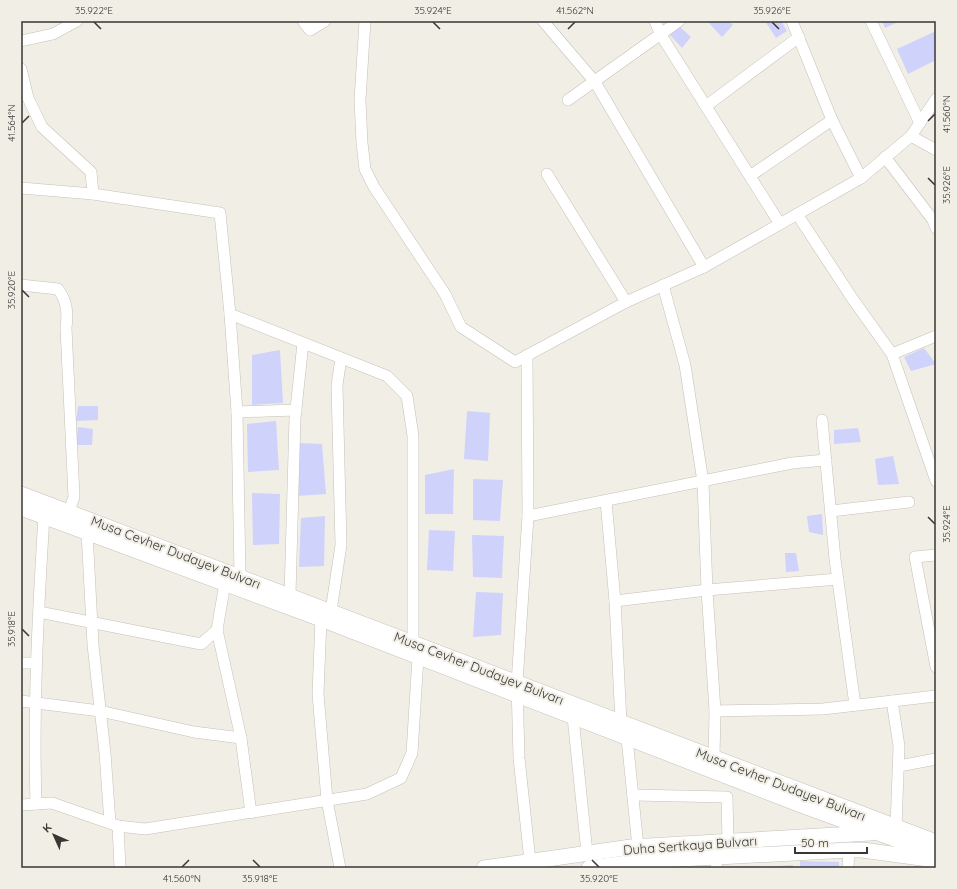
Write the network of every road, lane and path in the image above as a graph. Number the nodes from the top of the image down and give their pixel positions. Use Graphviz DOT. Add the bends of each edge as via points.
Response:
graph roads {
  1 [pos="77,21"];
  2 [pos="303,21"];
  3 [pos="325,21"];
  4 [pos="365,21"];
  5 [pos="543,21"];
  6 [pos="654,21"];
  7 [pos="679,21"];
  8 [pos="792,21"];
  9 [pos="871,21"];
  10 [pos="661,35"];
  11 [pos="799,36"];
  12 [pos="21,41"];
  13 [pos="21,69"];
  14 [pos="595,82"];
  15 [pos="568,100"];
  16 [pos="706,106"];
  17 [pos="934,106"];
  18 [pos="832,120"];
  19 [pos="920,123"];
  20 [pos="911,136"];
  21 [pos="936,150"];
  22 [pos="885,157"];
  23 [pos="547,174"];
  24 [pos="750,176"];
  25 [pos="861,178"];
  26 [pos="21,188"];
  27 [pos="93,194"];
  28 [pos="797,214"];
  29 [pos="780,224"];
  30 [pos="936,228"];
  31 [pos="704,267"];
  32 [pos="21,285"];
  33 [pos="663,285"];
  34 [pos="626,302"];
  35 [pos="230,314"];
  36 [pos="936,336"];
  37 [pos="303,343"];
  38 [pos="892,354"];
  39 [pos="527,355"];
  40 [pos="341,358"];
  41 [pos="296,410"];
  42 [pos="237,412"];
  43 [pos="822,420"];
  44 [pos="826,460"];
  45 [pos="936,481"];
  46 [pos="703,482"];
  47 [pos="21,494"];
  48 [pos="606,500"];
  49 [pos="909,502"];
  50 [pos="21,508"];
  51 [pos="69,511"];
  52 [pos="831,511"];
  53 [pos="44,516"];
  54 [pos="528,516"];
  55 [pos="87,532"];
  56 [pos="936,554"];
  57 [pos="240,576"];
  58 [pos="838,579"];
  59 [pos="225,583"];
  60 [pos="707,590"];
  61 [pos="290,595"];
  62 [pos="615,601"];
  63 [pos="38,612"];
  64 [pos="326,615"];
  65 [pos="93,623"];
  66 [pos="217,630"];
  67 [pos="415,650"];
  68 [pos="21,662"];
  69 [pos="36,663"];
  70 [pos="936,667"];
  71 [pos="517,689"];
  72 [pos="936,696"];
  73 [pos="21,701"];
  74 [pos="892,701"];
  75 [pos="35,704"];
  76 [pos="855,705"];
  77 [pos="100,711"];
  78 [pos="715,711"];
  79 [pos="573,718"];
  80 [pos="621,723"];
  81 [pos="241,738"];
  82 [pos="627,738"];
  83 [pos="714,758"];
  84 [pos="936,759"];
  85 [pos="899,766"];
  86 [pos="633,796"];
  87 [pos="327,800"];
  88 [pos="36,804"];
  89 [pos="21,805"];
  90 [pos="251,812"];
  91 [pos="114,825"];
  92 [pos="896,828"];
  93 [pos="877,832"];
  94 [pos="936,842"];
  95 [pos="638,847"];
  96 [pos="849,850"];
  97 [pos="587,853"];
  98 [pos="718,853"];
  99 [pos="936,854"];
  100 [pos="936,860"];
  101 [pos="531,864"];
  102 [pos="120,868"];
  103 [pos="340,868"];
  104 [pos="484,868"];
  105 [pos="589,868"];
  106 [pos="848,868"];
  1 -- 12 [label="street" via="53,34"];
  2 -- 3 [label="street" via="310,30"];
  4 -- 39 [label="street" via="360,100 365,169 374,187 445,294 461,327 515,362"];
  5 -- 14 [label="street"];
  6 -- 10 [label="street"];
  7 -- 10 [label="street"];
  8 -- 11 [label="street"];
  9 -- 19 [label="street"];
  10 -- 14 [label="street"];
  10 -- 16 [label="street"];
  11 -- 16 [label="street"];
  11 -- 18 [label="street"];
  13 -- 27 [label="street" via="28,98 42,127 91,172"];
  14 -- 15 [label="street"];
  14 -- 31 [label="street"];
  16 -- 24 [label="street"];
  17 -- 19 [label="street"];
  18 -- 24 [label="street"];
  18 -- 25 [label="street"];
  19 -- 20 [label="street"];
  20 -- 21 [label="street"];
  20 -- 22 [label="street"];
  22 -- 25 [label="street"];
  22 -- 30 [label="street" via="933,220"];
  23 -- 34 [label="street"];
  24 -- 29 [label="street"];
  25 -- 28 [label="street"];
  26 -- 27 [label="street"];
  27 -- 35 [label="street" via="220,213"];
  28 -- 29 [label="street"];
  28 -- 38 [label="street"];
  29 -- 31 [label="street"];
  31 -- 33 [label="street"];
  32 -- 51 [label="street" via="58,289 65,298 68,317 66,328 74,497"];
  33 -- 34 [label="street"];
  33 -- 46 [label="street" via="686,365"];
  34 -- 39 [label="street"];
  35 -- 37 [label="street"];
  35 -- 42 [label="street"];
  36 -- 38 [label="street"];
  37 -- 40 [label="street"];
  37 -- 41 [label="street"];
  38 -- 45 [label="street"];
  39 -- 54 [label="street"];
  40 -- 64 [label="street" via="337,385 341,545"];
  40 -- 67 [label="street" via="387,376 407,396 412,436"];
  41 -- 42 [label="street"];
  41 -- 61 [label="street"];
  42 -- 57 [label="street"];
  43 -- 44 [label="street"];
  44 -- 46 [label="street" via="792,463"];
  44 -- 52 [label="street"];
  46 -- 48 [label="street"];
  46 -- 60 [label="street"];
  47 -- 51 [label="main road, Musa Cevher Dudayev Bulvarı"];
  48 -- 54 [label="street"];
  48 -- 62 [label="street"];
  49 -- 52 [label="street"];
  50 -- 53 [label="main road, Musa Cevher Dudayev Bulvarı"];
  51 -- 57 [label="main road, Musa Cevher Dudayev Bulvarı"];
  52 -- 58 [label="street"];
  53 -- 55 [label="main road, Musa Cevher Dudayev Bulvarı"];
  53 -- 63 [label="street"];
  54 -- 71 [label="street"];
  55 -- 59 [label="main road, Musa Cevher Dudayev Bulvarı"];
  55 -- 65 [label="street"];
  56 -- 70 [label="street" via="915,557"];
  57 -- 61 [label="main road, Musa Cevher Dudayev Bulvarı"];
  58 -- 60 [label="street"];
  58 -- 76 [label="street"];
  59 -- 64 [label="main road, Musa Cevher Dudayev Bulvarı"];
  59 -- 66 [label="street"];
  60 -- 62 [label="street"];
  60 -- 78 [label="street"];
  61 -- 64 [label="main road, Musa Cevher Dudayev Bulvarı"];
  62 -- 80 [label="street"];
  63 -- 65 [label="street"];
  63 -- 69 [label="street"];
  64 -- 67 [label="main road, Musa Cevher Dudayev Bulvarı"];
  64 -- 87 [label="street" via="318,694"];
  65 -- 66 [label="street" via="201,644"];
  65 -- 77 [label="street"];
  66 -- 81 [label="street"];
  67 -- 71 [label="main road, Musa Cevher Dudayev Bulvarı"];
  67 -- 87 [label="street" via="412,753 401,778 367,794"];
  68 -- 69 [label="street"];
  69 -- 75 [label="street"];
  71 -- 79 [label="main road, Musa Cevher Dudayev Bulvarı"];
  71 -- 80 [label="main road, Musa Cevher Dudayev Bulvarı"];
  71 -- 101 [label="street" via="519,758"];
  72 -- 74 [label="street"];
  73 -- 75 [label="street"];
  74 -- 76 [label="street"];
  74 -- 85 [label="street" via="899,746"];
  75 -- 77 [label="street"];
  75 -- 88 [label="street"];
  76 -- 78 [label="street" via="823,709"];
  77 -- 81 [label="street" via="194,732"];
  77 -- 91 [label="street"];
  78 -- 83 [label="street"];
  79 -- 82 [label="main road, Musa Cevher Dudayev Bulvarı"];
  79 -- 97 [label="street"];
  80 -- 83 [label="main road, Musa Cevher Dudayev Bulvarı"];
  81 -- 90 [label="street"];
  82 -- 86 [label="street"];
  82 -- 93 [label="main road, Musa Cevher Dudayev Bulvarı"];
  83 -- 92 [label="main road, Musa Cevher Dudayev Bulvarı"];
  84 -- 85 [label="street"];
  85 -- 92 [label="street"];
  86 -- 95 [label="street"];
  86 -- 98 [label="street" via="727,797"];
  87 -- 90 [label="street"];
  87 -- 103 [label="street"];
  88 -- 89 [label="street"];
  88 -- 91 [label="street" via="52,803"];
  90 -- 91 [label="street" via="144,829"];
  91 -- 102 [label="street"];
  92 -- 93 [label="main road, Duha Sertkaya Bulvarı"];
  92 -- 94 [label="main road, Musa Cevher Dudayev Bulvarı"];
  93 -- 98 [label="main road, Duha Sertkaya Bulvarı"];
  93 -- 99 [label="main road, Musa Cevher Dudayev Bulvarı"];
  95 -- 97 [label="main road, Duha Sertkaya Bulvarı"];
  95 -- 98 [label="main road, Duha Sertkaya Bulvarı"];
  96 -- 98 [label="main road, Duha Sertkaya Bulvarı"];
  96 -- 100 [label="main road, Duha Sertkaya Bulvarı"];
  96 -- 106 [label="street"];
  97 -- 101 [label="main road, Duha Sertkaya Bulvarı"];
  98 -- 105 [label="main road, Duha Sertkaya Bulvarı"];
  101 -- 104 [label="main road, Duha Sertkaya Bulvarı"];
}
